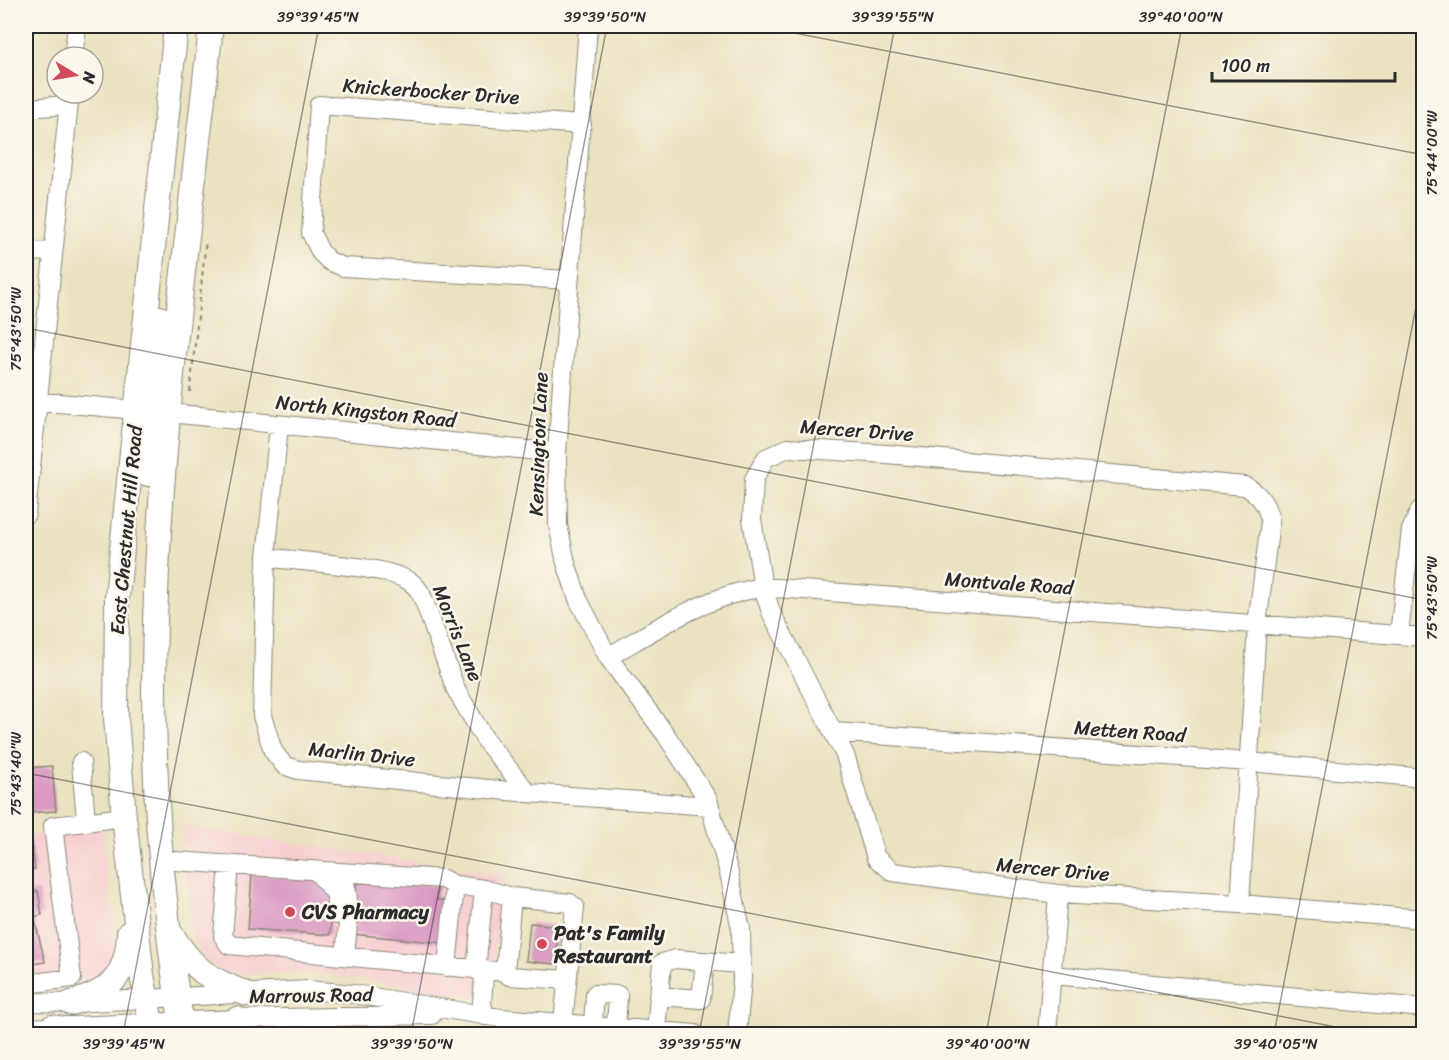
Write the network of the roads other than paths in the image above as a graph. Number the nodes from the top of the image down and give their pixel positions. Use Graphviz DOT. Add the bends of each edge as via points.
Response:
graph roads {
  1 [pos="77,26"];
  2 [pos="176,26"];
  3 [pos="211,26"];
  4 [pos="588,26"];
  5 [pos="75,45"];
  6 [pos="45,104"];
  7 [pos="68,105"];
  8 [pos="26,108"];
  9 [pos="582,125"];
  10 [pos="157,211"];
  11 [pos="53,250"];
  12 [pos="26,252"];
  13 [pos="569,280"];
  14 [pos="31,403"];
  15 [pos="136,410"];
  16 [pos="170,414"];
  17 [pos="279,425"];
  18 [pos="557,453"];
  19 [pos="1424,508"];
  20 [pos="26,514"];
  21 [pos="266,557"];
  22 [pos="156,566"];
  23 [pos="763,587"];
  24 [pos="1257,625"];
  25 [pos="1399,635"];
  26 [pos="1424,637"];
  27 [pos="608,657"];
  28 [pos="834,732"];
  29 [pos="81,762"];
  30 [pos="1249,762"];
  31 [pos="1424,778"];
  32 [pos="528,793"];
  33 [pos="710,806"];
  34 [pos="124,817"];
  35 [pos="86,822"];
  36 [pos="160,860"];
  37 [pos="229,865"];
  38 [pos="316,871"];
  39 [pos="340,872"];
  40 [pos="455,885"];
  41 [pos="132,886"];
  42 [pos="484,889"];
  43 [pos="1058,894"];
  44 [pos="512,897"];
  45 [pos="1240,904"];
  46 [pos="1424,919"];
  47 [pos="169,931"];
  48 [pos="339,956"];
  49 [pos="705,961"];
  50 [pos="742,964"];
  51 [pos="447,967"];
  52 [pos="490,971"];
  53 [pos="1052,975"];
  54 [pos="567,980"];
  55 [pos="26,984"];
  56 [pos="247,994"];
  57 [pos="658,996"];
  58 [pos="178,998"];
  59 [pos="146,999"];
  60 [pos="26,1002"];
  61 [pos="71,1003"];
  62 [pos="1424,1008"];
  63 [pos="486,1014"];
  64 [pos="237,1019"];
  65 [pos="563,1023"];
  66 [pos="390,1025"];
  67 [pos="593,1025"];
  68 [pos="616,1027"];
  69 [pos="183,1028"];
  70 [pos="36,1029"];
  71 [pos="151,1029"];
  72 [pos="656,1031"];
  73 [pos="95,1035"];
  74 [pos="218,1035"];
  75 [pos="512,1035"];
  76 [pos="695,1035"];
  77 [pos="737,1035"];
  78 [pos="1047,1035"];
  1 -- 5 [label="street"];
  2 -- 10 [label="main road, East Chestnut Hill Road"];
  3 -- 16 [label="main road, East Chestnut Hill Road"];
  4 -- 9 [label="street, Kensington Lane"];
  6 -- 8 [label="street"];
  7 -- 11 [label="street"];
  9 -- 13 [label="street, Kensington Lane"];
  9 -- 13 [label="street, Knickerbocker Drive" via="320,105 311,233 329,261 344,267"];
  10 -- 15 [label="main road, East Chestnut Hill Road"];
  10 -- 16 [label="main road" via="162,270 155,394"];
  11 -- 12 [label="street"];
  11 -- 14 [label="street"];
  13 -- 18 [label="street, Kensington Lane"];
  14 -- 15 [label="street"];
  14 -- 20 [label="street"];
  15 -- 22 [label="main road" via="145,414 151,426 148,530"];
  15 -- 34 [label="main road, East Chestnut Hill Road" via="117,597 116,718"];
  16 -- 17 [label="street, North Kingston Road"];
  16 -- 22 [label="main road, East Chestnut Hill Road"];
  17 -- 18 [label="street, North Kingston Road"];
  17 -- 21 [label="street, Marlin Drive"];
  18 -- 27 [label="street, Kensington Lane" via="558,525 566,563 578,599"];
  19 -- 25 [label="street" via="1411,530"];
  21 -- 32 [label="street, Morris Lane" via="388,573 409,580 420,591 456,690 486,741"];
  21 -- 32 [label="street, Marlin Drive" via="262,716 273,751 284,765 298,770"];
  22 -- 36 [label="main road, East Chestnut Hill Road" via="153,739"];
  23 -- 24 [label="street, Montvale Road"];
  23 -- 24 [label="street, Mercer Drive" via="752,519 754,479 766,458 788,448 887,454 1245,486 1261,499 1269,513"];
  23 -- 27 [label="street, Montvale Road" via="734,592 698,606"];
  23 -- 28 [label="street, Mercer Drive" via="783,641"];
  24 -- 25 [label="street, Montvale Road"];
  24 -- 30 [label="street, Mercer Drive"];
  25 -- 26 [label="street, Montvale Road"];
  27 -- 33 [label="street, Kensington Lane" via="666,735"];
  28 -- 30 [label="street, Metten Road"];
  28 -- 43 [label="street, Mercer Drive" via="845,755 876,858 893,872"];
  29 -- 35 [label="street"];
  30 -- 31 [label="street, Metten Road"];
  30 -- 45 [label="street, Mercer Drive"];
  32 -- 33 [label="street, Marlin Drive"];
  33 -- 50 [label="street, Kensington Lane" via="741,929"];
  34 -- 35 [label="street"];
  34 -- 41 [label="main road, East Chestnut Hill Road"];
  35 -- 55 [label="street" via="53,826 72,978"];
  36 -- 37 [label="street"];
  36 -- 47 [label="main road, East Chestnut Hill Road"];
  37 -- 38 [label="street"];
  37 -- 48 [label="street" via="223,936 229,945"];
  38 -- 39 [label="street"];
  38 -- 48 [label="street" via="336,894"];
  39 -- 40 [label="street" via="443,879"];
  39 -- 48 [label="street" via="348,898"];
  40 -- 42 [label="street"];
  40 -- 51 [label="street"];
  41 -- 59 [label="main road, East Chestnut Hill Road"];
  41 -- 61 [label="main road" via="123,967 109,986 95,996"];
  42 -- 44 [label="street"];
  42 -- 52 [label="street"];
  43 -- 45 [label="street, Mercer Drive"];
  43 -- 53 [label="street"];
  44 -- 52 [label="street"];
  44 -- 54 [label="street" via="570,903 575,908"];
  45 -- 46 [label="street, Mercer Drive"];
  47 -- 56 [label="main road" via="198,971"];
  47 -- 58 [label="main road, East Chestnut Hill Road"];
  48 -- 51 [label="street"];
  49 -- 50 [label="street"];
  49 -- 57 [label="street" via="675,958 662,963"];
  49 -- 57 [label="street" via="701,999"];
  50 -- 77 [label="street, Kensington Lane"];
  51 -- 52 [label="street"];
  52 -- 54 [label="street"];
  52 -- 63 [label="street" via="484,975 482,1003"];
  53 -- 62 [label="street"];
  53 -- 78 [label="street"];
  54 -- 65 [label="street"];
  56 -- 58 [label="street, Marrows Road"];
  56 -- 63 [label="street, Marrows Road" via="308,990"];
  57 -- 72 [label="street"];
  58 -- 59 [label="street, Marrows Road"];
  58 -- 69 [label="main road, East Chestnut Hill Road"];
  59 -- 61 [label="street, Marrows Road"];
  59 -- 71 [label="main road, East Chestnut Hill Road"];
  60 -- 61 [label="street, Marrows Road"];
  63 -- 65 [label="street, Marrows Road"];
  63 -- 66 [label="street, Marrows Road"];
  63 -- 75 [label="street"];
  64 -- 66 [label="street, Marrows Road"];
  64 -- 69 [label="street, Marrows Road"];
  64 -- 74 [label="main road"];
  65 -- 67 [label="street, Marrows Road"];
  67 -- 68 [label="street, Marrows Road"];
  67 -- 68 [label="street" via="595,994 618,995"];
  68 -- 72 [label="street, Marrows Road"];
  69 -- 71 [label="street, Marrows Road"];
  70 -- 71 [label="street, Marrows Road"];
  70 -- 73 [label="main road"];
  72 -- 76 [label="street, Marrows Road"];
}
